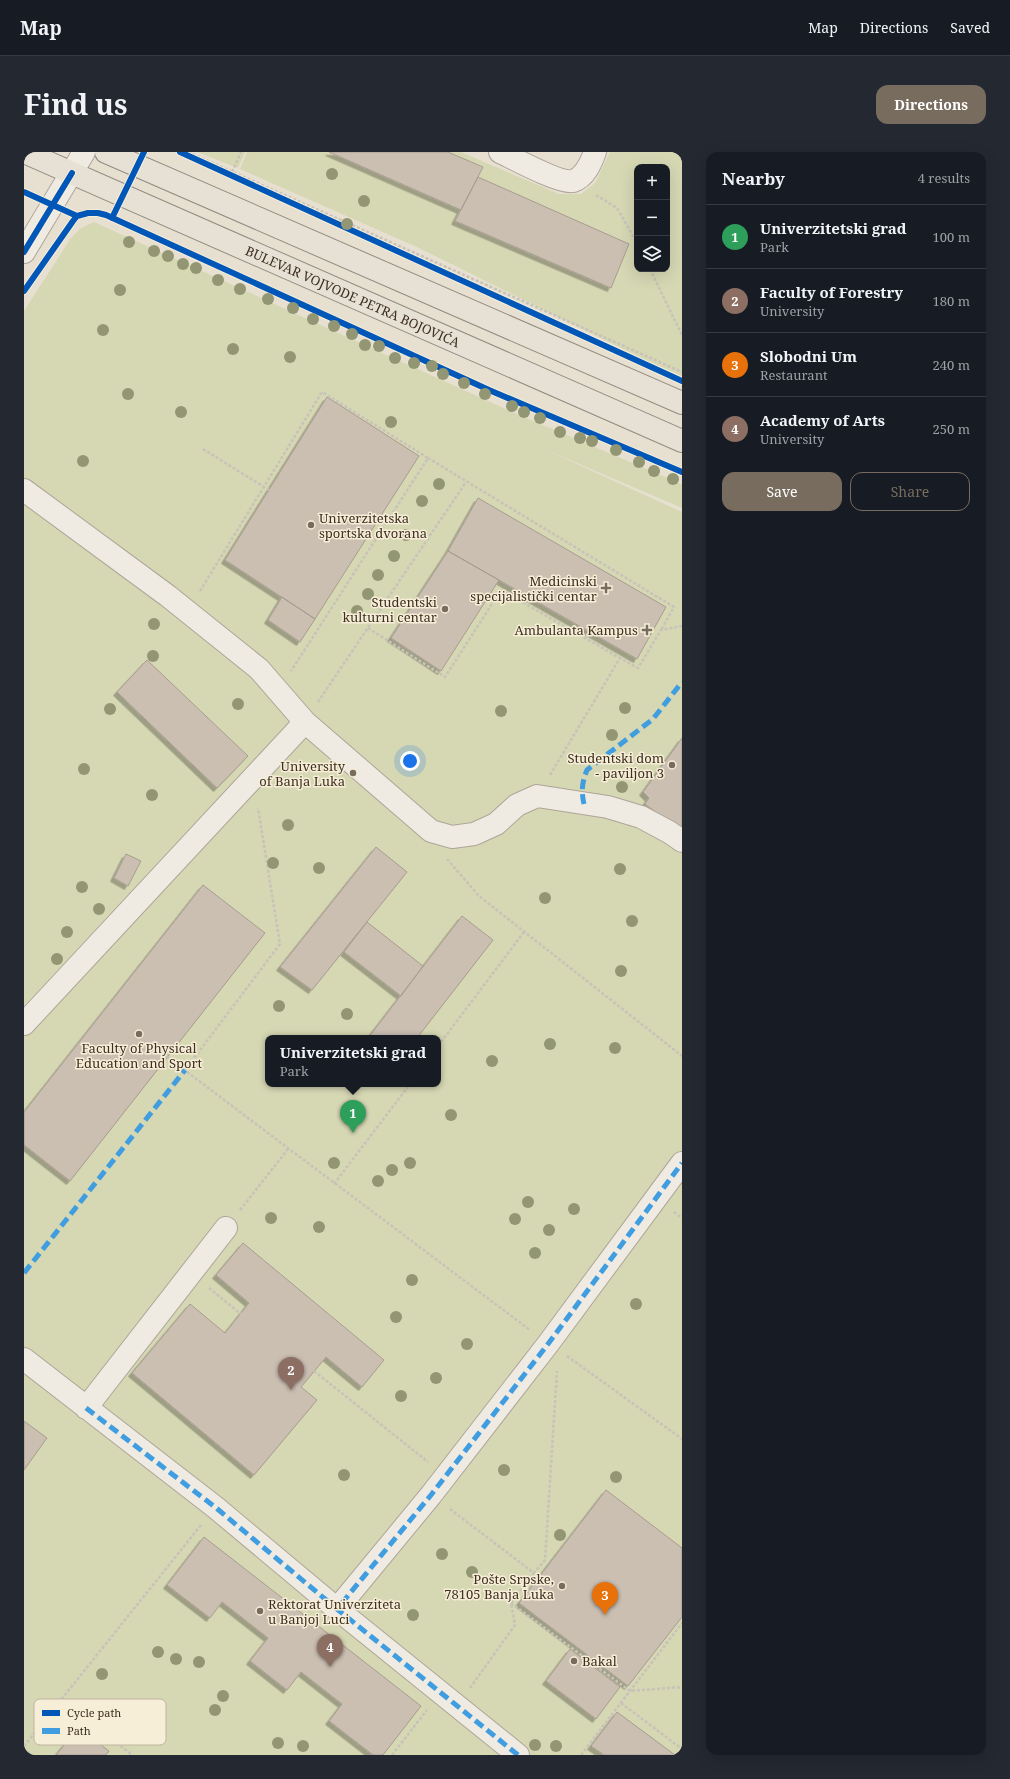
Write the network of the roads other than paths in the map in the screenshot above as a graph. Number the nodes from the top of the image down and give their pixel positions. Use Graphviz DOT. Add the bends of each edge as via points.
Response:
graph roads {
  1 [pos="24,152"];
  2 [pos="84,152"];
  3 [pos="106,152"];
  4 [pos="500,152"];
  5 [pos="596,152"];
  6 [pos="72,173"];
  7 [pos="24,252"];
  8 [pos="682,403"];
  9 [pos="682,441"];
  10 [pos="24,490"];
  11 [pos="305,722"];
  12 [pos="682,841"];
  13 [pos="24,1024"];
  14 [pos="682,1163"];
  15 [pos="226,1228"];
  16 [pos="24,1359"];
  17 [pos="86,1408"];
  18 [pos="337,1609"];
  19 [pos="508,1752"];
  1 -- 6 [label="main road, BULEVAR VOJVODE PETRA BOJOVIĆA"];
  2 -- 6 [label="street"];
  3 -- 8 [label="main road"];
  4 -- 5 [label="street" via="561,180 572,181 584,174"];
  6 -- 7 [label="street"];
  6 -- 9 [label="main road, BULEVAR VOJVODE PETRA BOJOVIĆA"];
  10 -- 11 [label="street" via="168,596 258,670"];
  11 -- 12 [label="street" via="431,832 452,837 474,834 496,824 517,805 537,796 608,807 641,817"];
  11 -- 13 [label="street"];
  14 -- 18 [label="street" via="553,1347"];
  15 -- 17 [label="street"];
  16 -- 17 [label="street"];
  17 -- 18 [label="street" via="215,1507"];
  18 -- 19 [label="street" via="449,1699"];
}
